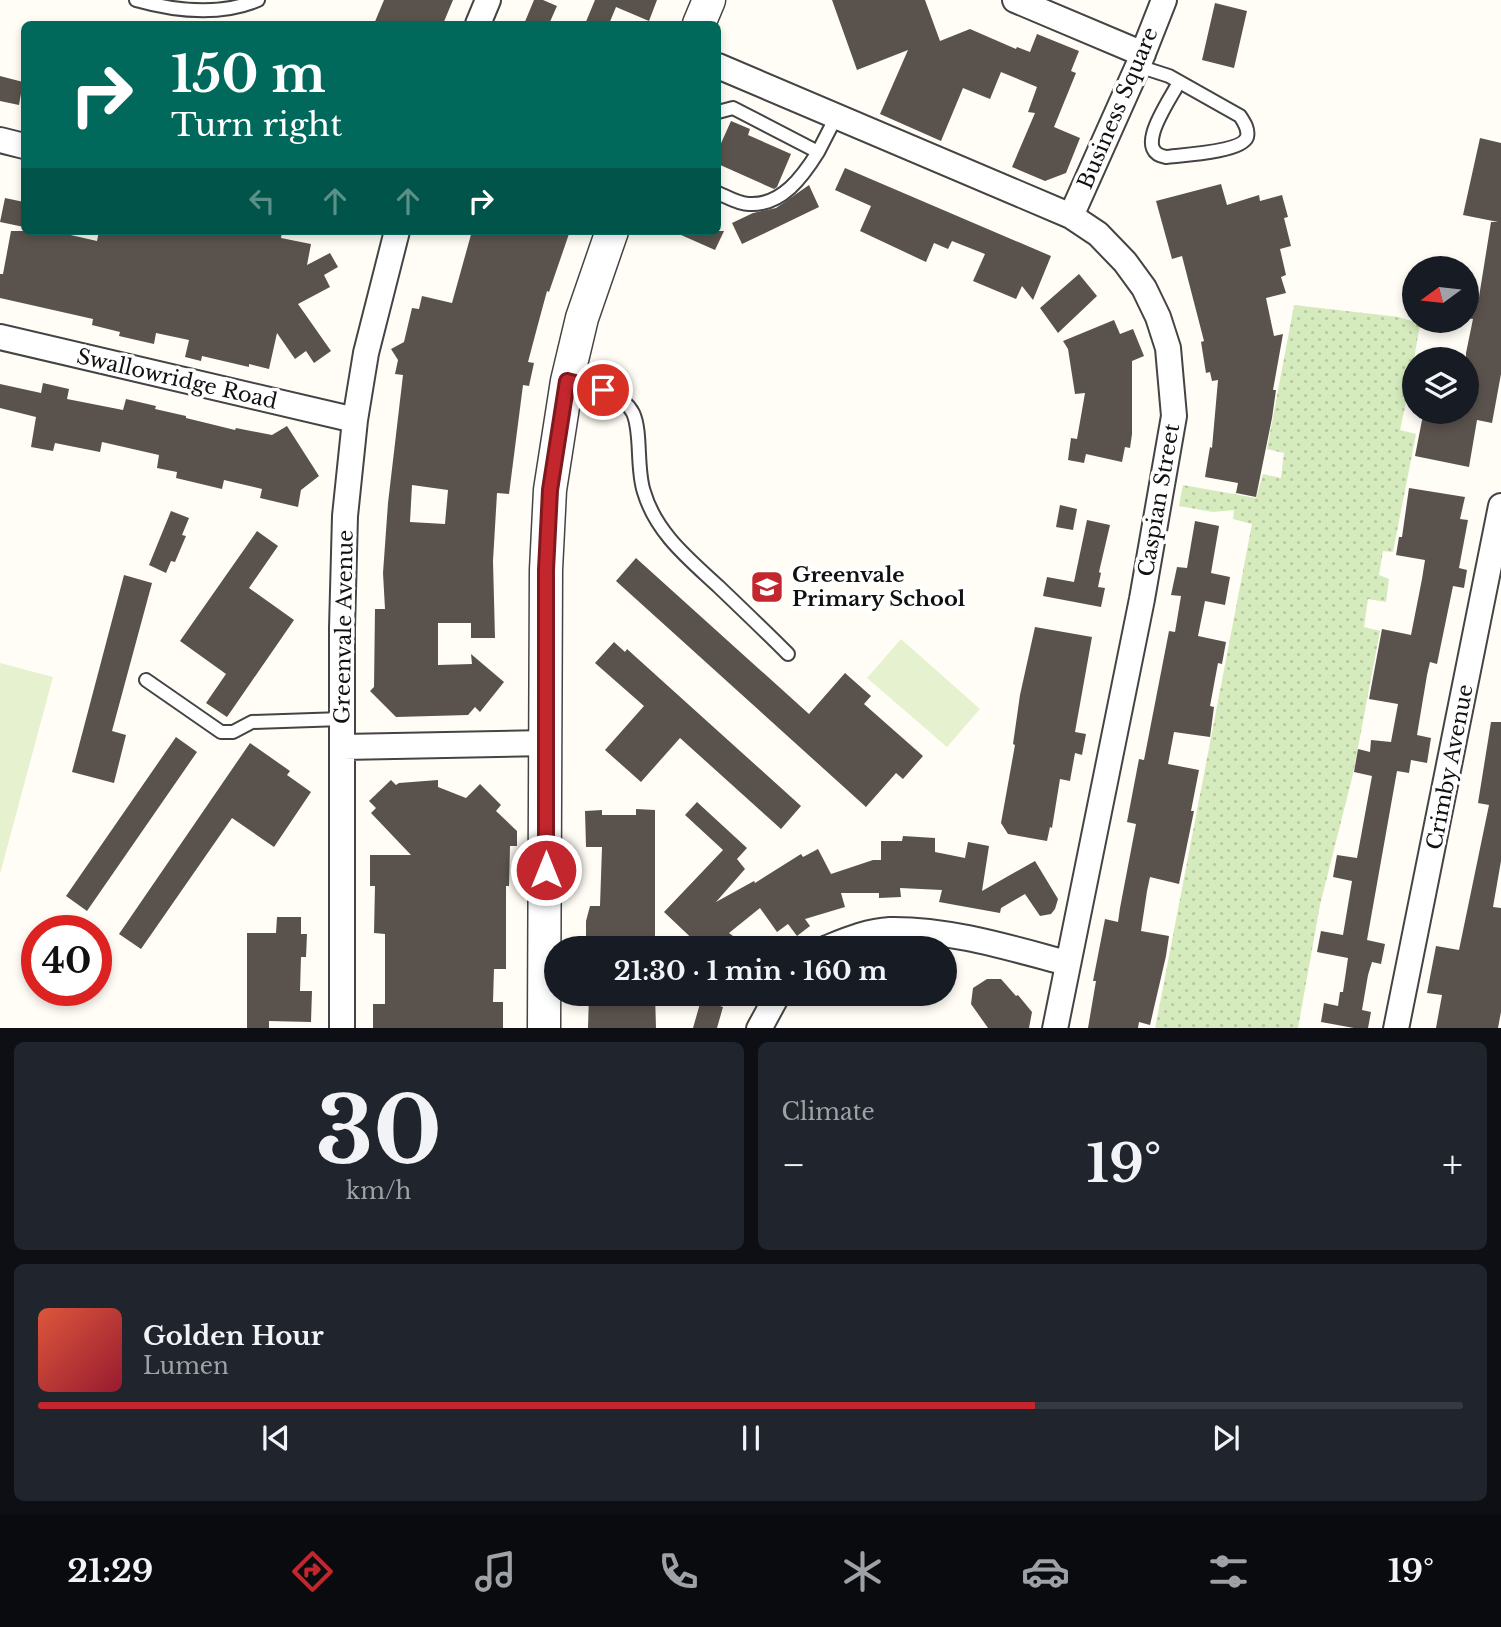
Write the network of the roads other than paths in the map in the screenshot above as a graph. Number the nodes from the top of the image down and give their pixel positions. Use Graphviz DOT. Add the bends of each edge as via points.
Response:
graph roads {
  1 [pos="136,0"];
  2 [pos="258,0"];
  3 [pos="488,0"];
  4 [pos="709,0"];
  5 [pos="1015,0"];
  6 [pos="1164,0"];
  7 [pos="479,21"];
  8 [pos="700,21"];
  9 [pos="1141,60"];
  10 [pos="721,67"];
  11 [pos="1179,82"];
  12 [pos="721,110"];
  13 [pos="836,117"];
  14 [pos="0,140"];
  15 [pos="21,145"];
  16 [pos="818,152"];
  17 [pos="721,194"];
  18 [pos="1071,216"];
  19 [pos="396,235"];
  20 [pos="611,235"];
  21 [pos="0,337"];
  22 [pos="567,381"];
  23 [pos="355,420"];
  24 [pos="1501,509"];
  25 [pos="788,653"];
  26 [pos="146,680"];
  27 [pos="342,719"];
  28 [pos="547,743"];
  29 [pos="343,747"];
  30 [pos="856,936"];
  31 [pos="952,936"];
  32 [pos="957,937"];
  33 [pos="1067,963"];
  34 [pos="771,1006"];
  35 [pos="342,1028"];
  36 [pos="544,1028"];
  37 [pos="759,1028"];
  38 [pos="1055,1028"];
  39 [pos="1396,1028"];
  1 -- 2 [label="lane" via="198,10 244,6"];
  3 -- 7 [label="street"];
  4 -- 8 [label="street"];
  5 -- 9 [label="street"];
  6 -- 9 [label="street, Business Square"];
  9 -- 11 [label="lane"];
  9 -- 18 [label="street, Business Square"];
  10 -- 13 [label="street, Caspian Street"];
  11 -- 11 [label="lane" via="1240,116 1247,127 1242,143 1158,156 1151,140"];
  12 -- 16 [label="lane" via="733,108"];
  13 -- 16 [label="lane"];
  13 -- 18 [label="street, Caspian Street"];
  14 -- 15 [label="street"];
  16 -- 17 [label="lane" via="795,186 761,203 747,205"];
  18 -- 33 [label="street, Caspian Street" via="1098,234 1144,288 1168,348 1174,416 1142,599"];
  19 -- 23 [label="street, Greenvale Avenue" via="366,353"];
  20 -- 22 [label="street" via="582,317"];
  21 -- 23 [label="street, Swallowridge Road"];
  22 -- 25 [label="lane" via="603,390 622,400 633,413 638,464 654,518 670,541"];
  22 -- 28 [label="street" via="550,490"];
  23 -- 27 [label="street, Greenvale Avenue" via="343,553"];
  24 -- 39 [label="street, Crimby Avenue"];
  26 -- 27 [label="lane" via="221,732 233,732 252,722"];
  27 -- 29 [label="street, Greenvale Avenue"];
  28 -- 29 [label="street"];
  28 -- 36 [label="street"];
  29 -- 35 [label="street, Greenvale Avenue"];
  30 -- 31 [label="street" via="888,930"];
  32 -- 33 [label="street"];
  33 -- 38 [label="street, Caspian Street"];
  34 -- 37 [label="street"];
}
